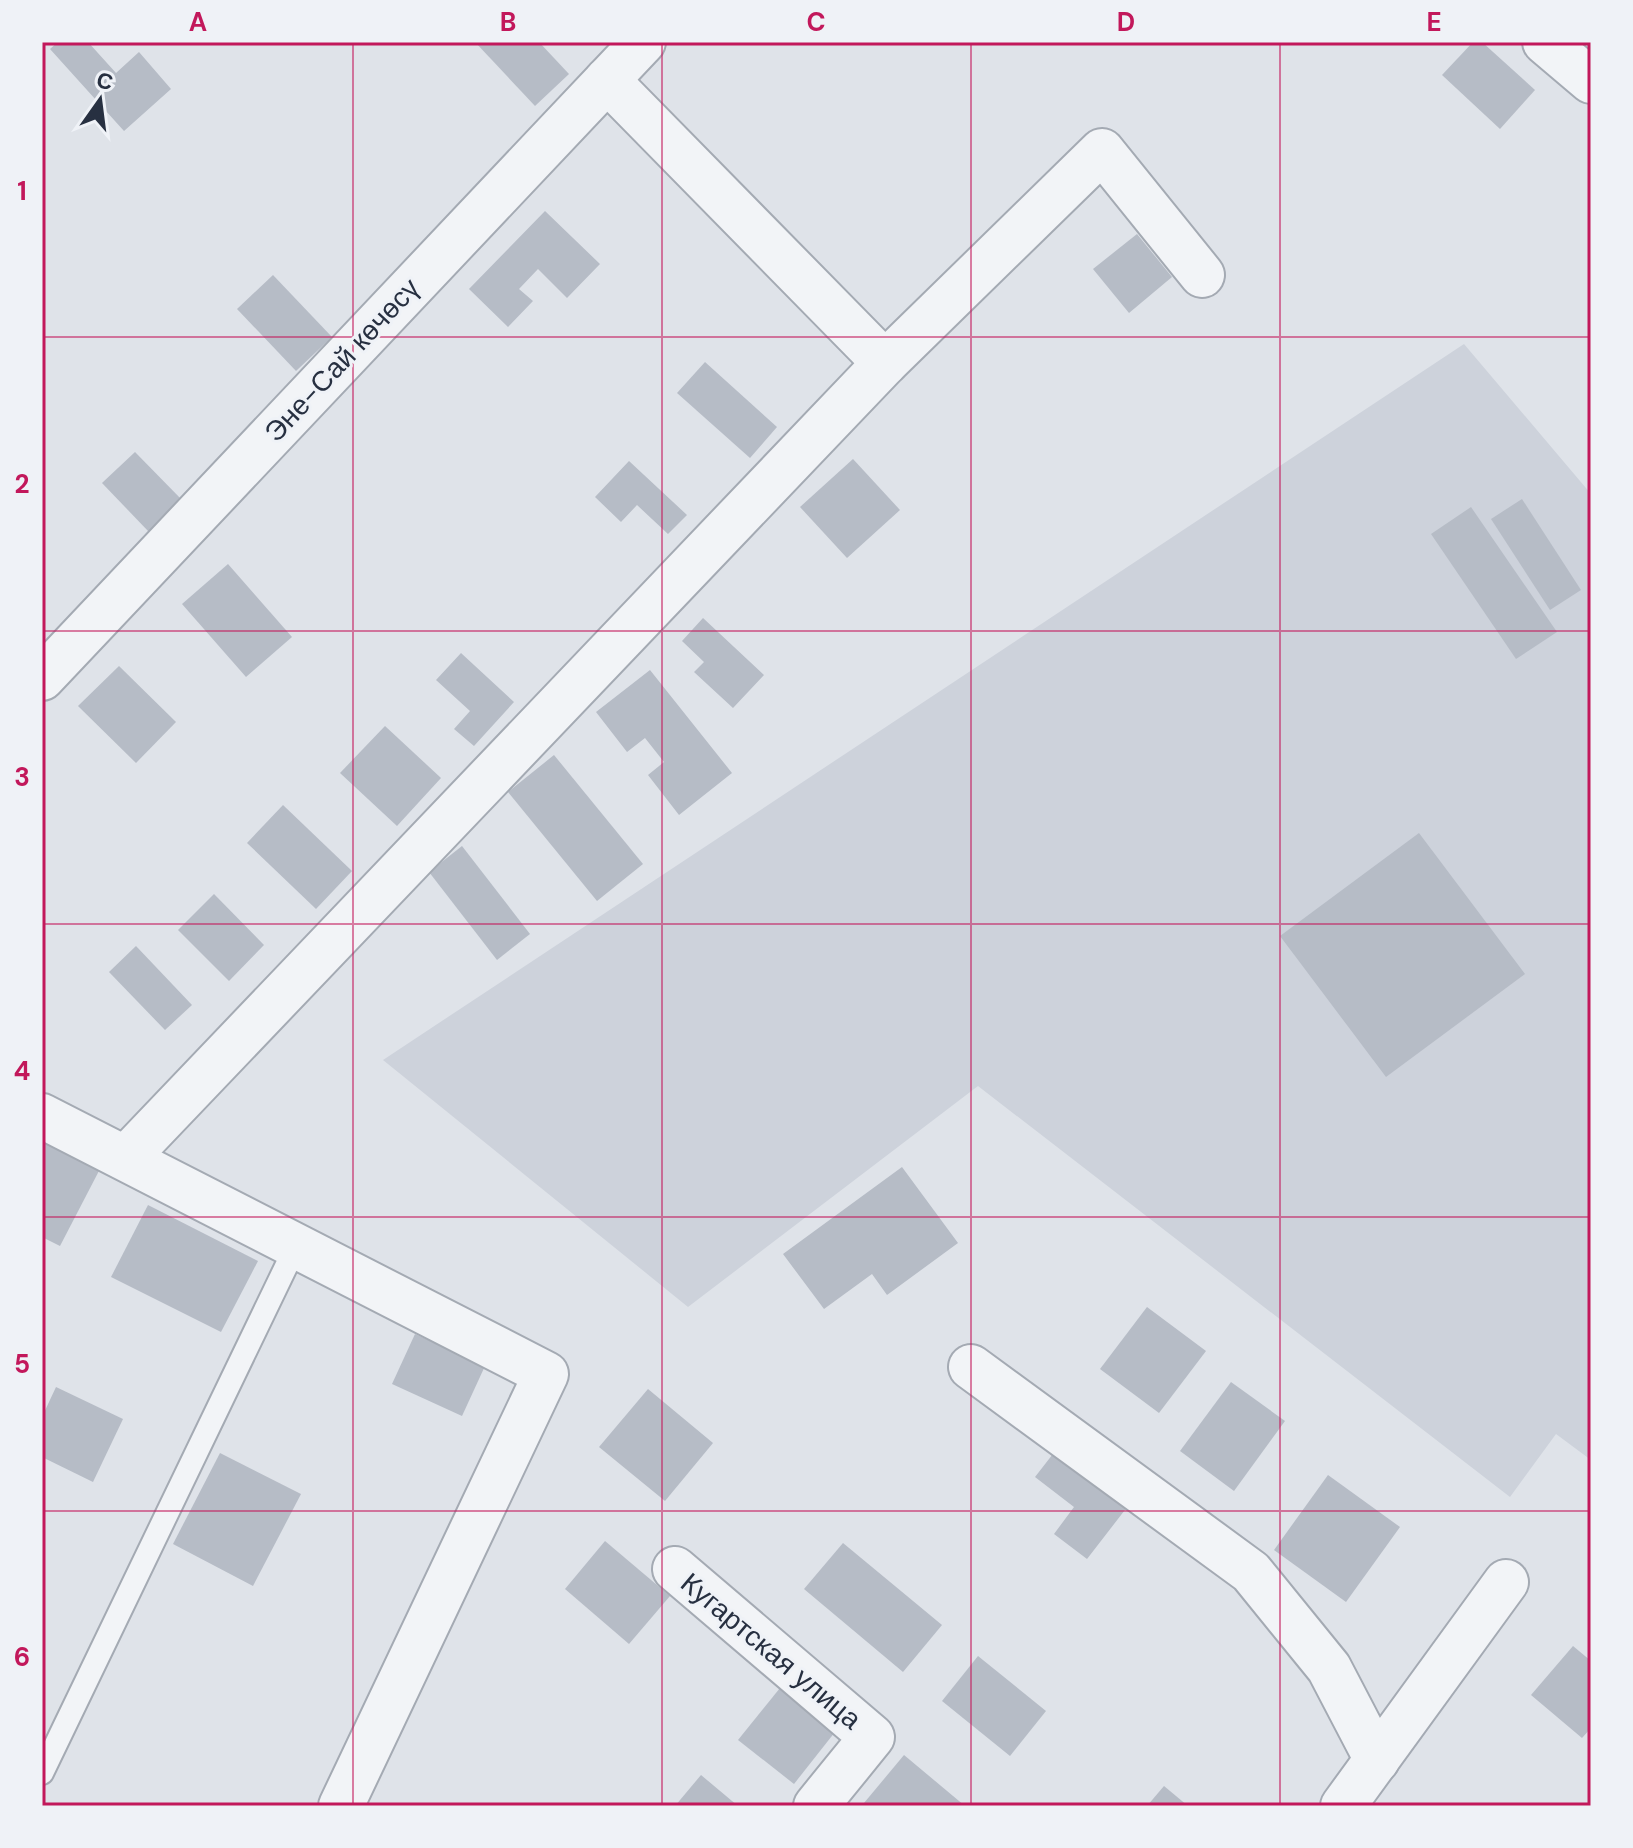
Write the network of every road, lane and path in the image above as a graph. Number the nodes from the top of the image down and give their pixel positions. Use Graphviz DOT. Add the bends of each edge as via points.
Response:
graph roads {
  1 [pos="643,42"];
  2 [pos="1545,42"];
  3 [pos="607,80"];
  4 [pos="1591,81"];
  5 [pos="1202,275"];
  6 [pos="885,363"];
  7 [pos="42,678"];
  8 [pos="42,1116"];
  9 [pos="126,1158"];
  10 [pos="296,1246"];
  11 [pos="971,1367"];
  12 [pos="675,1569"];
  13 [pos="1506,1582"];
  14 [pos="1377,1760"];
  15 [pos="42,1773"];
  16 [pos="341,1806"];
  17 [pos="816,1806"];
  18 [pos="1343,1806"];
  1 -- 3 [label="street, Эне-Сай көчөсү"];
  2 -- 4 [label="street"];
  3 -- 6 [label="street"];
  3 -- 7 [label="street, Эне-Сай көчөсү"];
  5 -- 6 [label="street" via="1102,151"];
  6 -- 9 [label="street"];
  8 -- 9 [label="street"];
  9 -- 10 [label="street"];
  10 -- 15 [label="lane"];
  10 -- 16 [label="street" via="546,1374"];
  11 -- 14 [label="street" via="1251,1572 1329,1668"];
  12 -- 17 [label="street, Кугартская улица" via="872,1737"];
  13 -- 14 [label="street"];
  14 -- 18 [label="street"];
}
